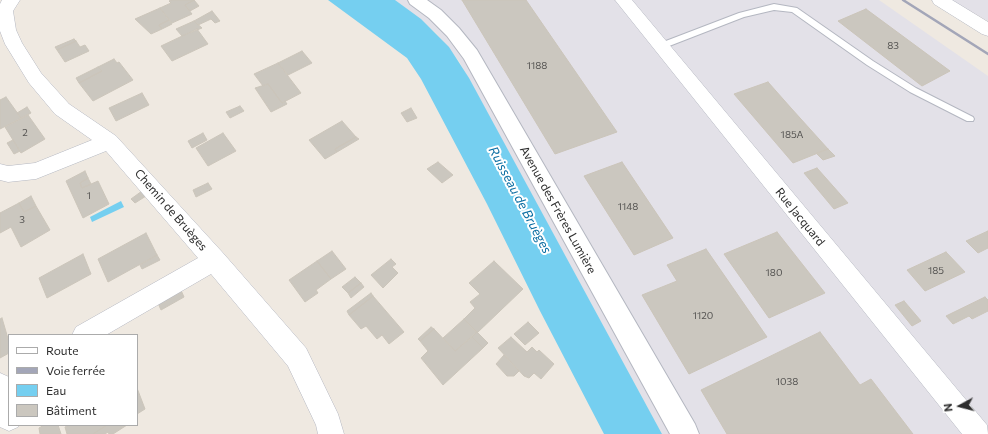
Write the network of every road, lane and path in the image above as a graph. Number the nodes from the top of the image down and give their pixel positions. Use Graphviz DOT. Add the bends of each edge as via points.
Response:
graph roads {
  1 [pos="416,0"];
  2 [pos="623,0"];
  3 [pos="940,0"];
  4 [pos="9,6"];
  5 [pos="988,30"];
  6 [pos="661,46"];
  7 [pos="970,119"];
  8 [pos="109,141"];
  9 [pos="0,172"];
  10 [pos="215,260"];
  11 [pos="86,334"];
  12 [pos="0,384"];
  13 [pos="8,414"];
  14 [pos="331,434"];
  15 [pos="685,434"];
  16 [pos="978,434"];
  1 -- 15 [label="street, Avenue des Frères Lumière" via="436,14 471,55"];
  2 -- 6 [label="street, Rue Jacquard"];
  3 -- 5 [label="street"];
  4 -- 8 [label="street, Chemin de Bruèges" via="8,30 35,78 62,109"];
  6 -- 7 [label="lane" via="742,14 774,7 794,10 913,90"];
  6 -- 16 [label="street, Rue Jacquard"];
  8 -- 9 [label="street" via="36,171 8,174"];
  8 -- 10 [label="street, Chemin de Bruèges"];
  10 -- 11 [label="street"];
  10 -- 14 [label="street, Chemin de Bruèges" via="297,357 329,422"];
  12 -- 13 [label="street"];
}
